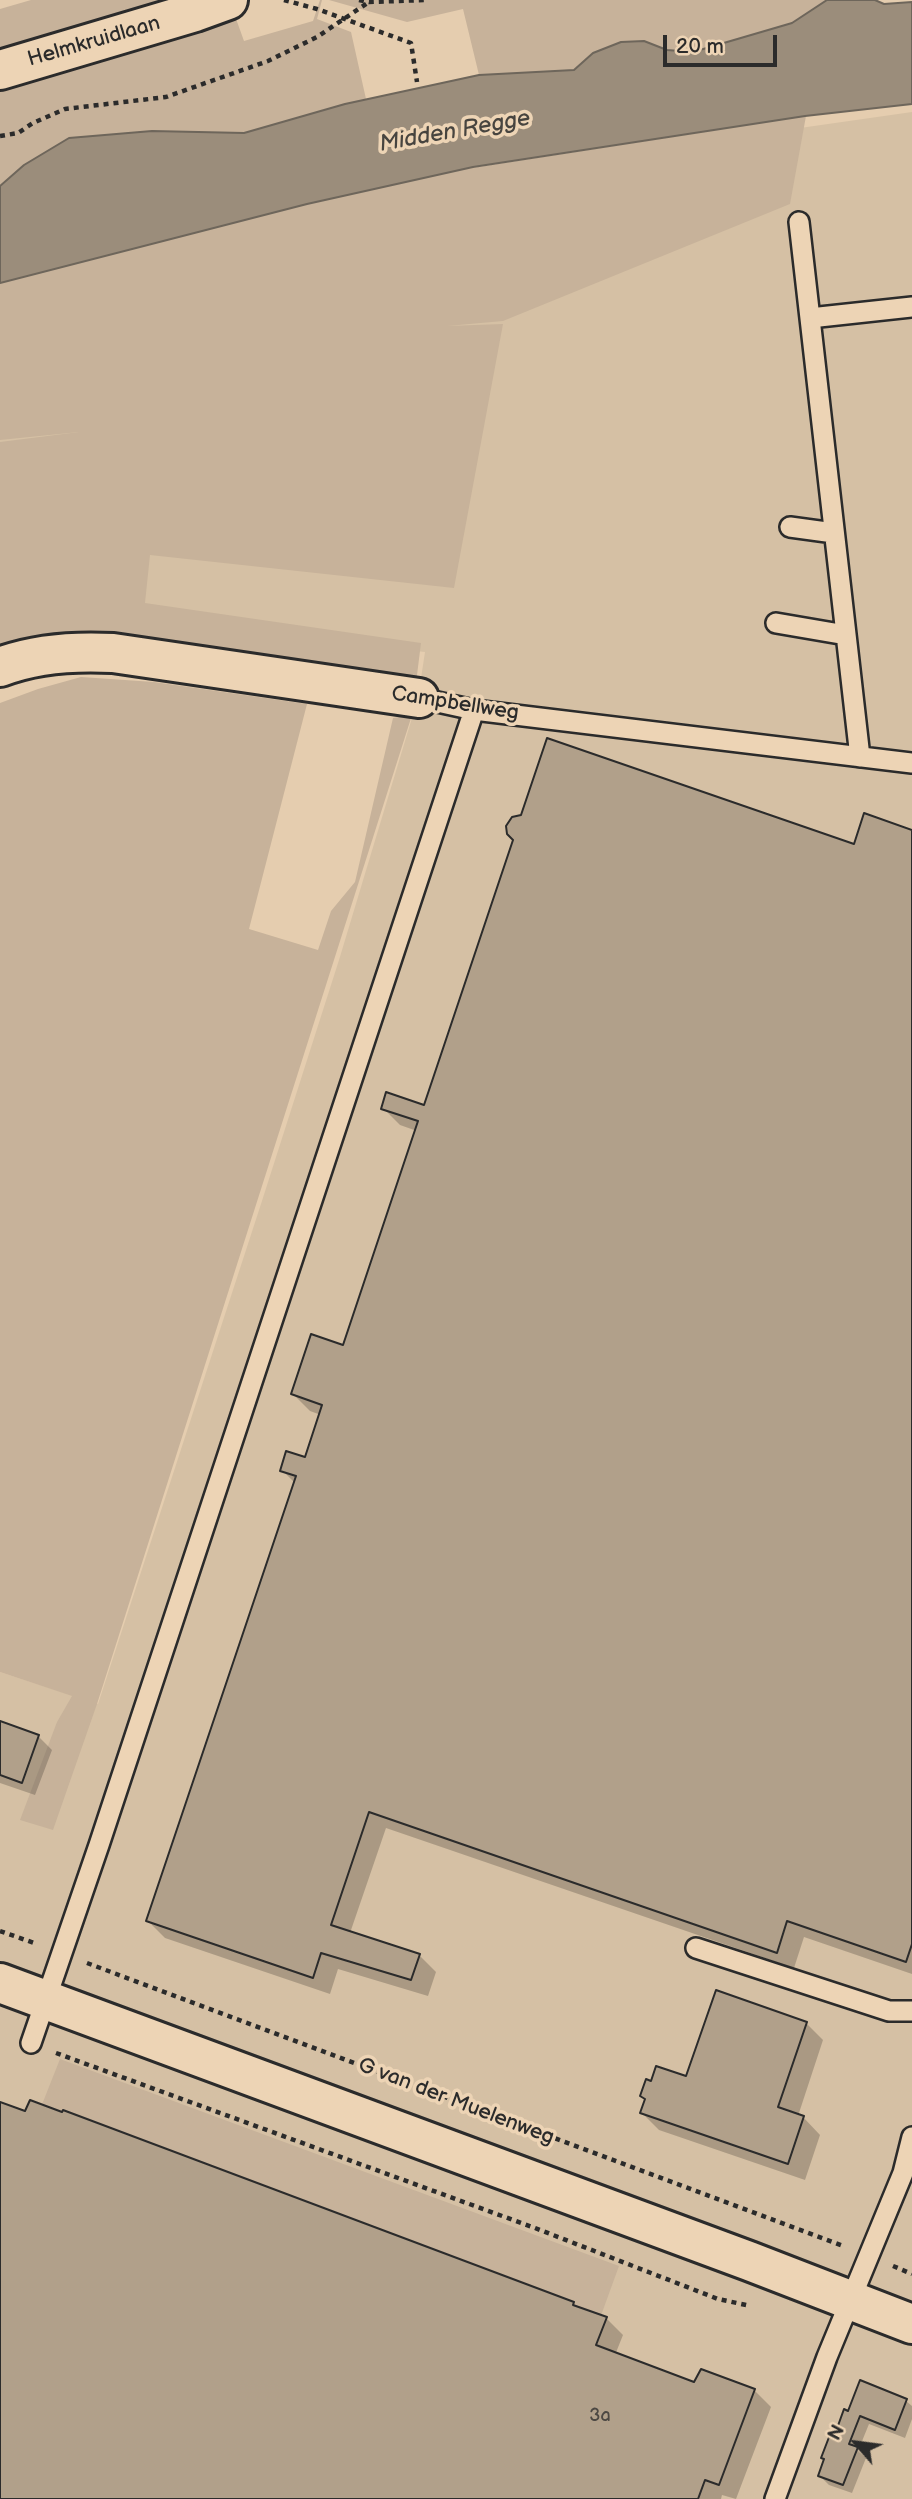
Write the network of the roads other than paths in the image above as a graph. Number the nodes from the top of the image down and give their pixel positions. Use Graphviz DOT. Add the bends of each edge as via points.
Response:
graph roads {
  1 [pos="228,0"];
  2 [pos="0,70"];
  3 [pos="799,222"];
  4 [pos="912,307"];
  5 [pos="810,317"];
  6 [pos="790,527"];
  7 [pos="834,533"];
  8 [pos="776,623"];
  9 [pos="846,635"];
  10 [pos="0,667"];
  11 [pos="419,698"];
  12 [pos="474,710"];
  13 [pos="860,757"];
  14 [pos="912,763"];
  15 [pos="696,1948"];
  16 [pos="0,1983"];
  17 [pos="46,2001"];
  18 [pos="912,2011"];
  19 [pos="31,2043"];
  20 [pos="912,2137"];
  21 [pos="907,2164"];
  22 [pos="851,2301"];
  23 [pos="912,2324"];
  24 [pos="775,2499"];
  1 -- 2 [label="street, Helmkruidlaan"];
  3 -- 5 [label="lane"];
  4 -- 5 [label="lane"];
  5 -- 7 [label="lane"];
  6 -- 7 [label="lane"];
  7 -- 9 [label="lane"];
  8 -- 9 [label="lane"];
  9 -- 13 [label="lane"];
  10 -- 11 [label="street, Campbellweg" via="52,654 113,653"];
  11 -- 12 [label="lane, Campbellweg"];
  12 -- 13 [label="lane, Campbellweg"];
  12 -- 17 [label="lane"];
  13 -- 14 [label="lane, Campbellweg"];
  15 -- 18 [label="lane" via="888,2011"];
  16 -- 17 [label="street"];
  17 -- 19 [label="lane"];
  17 -- 22 [label="street"];
  20 -- 21 [label="lane"];
  21 -- 22 [label="lane"];
  22 -- 23 [label="street"];
  22 -- 24 [label="lane"];
}
